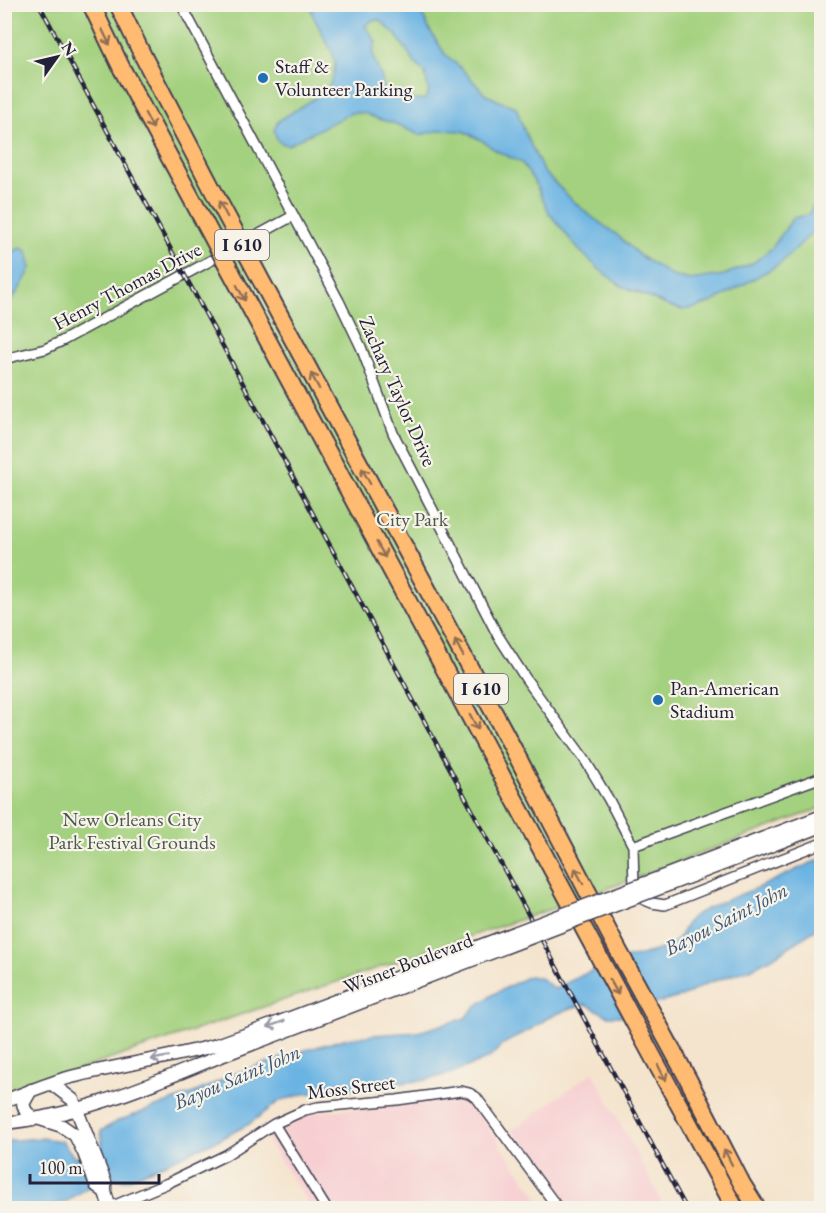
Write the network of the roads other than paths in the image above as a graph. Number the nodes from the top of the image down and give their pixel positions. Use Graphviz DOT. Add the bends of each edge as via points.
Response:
graph roads {
  1 [pos="91,4"];
  2 [pos="118,4"];
  3 [pos="181,4"];
  4 [pos="293,216"];
  5 [pos="4,359"];
  6 [pos="822,777"];
  7 [pos="822,816"];
  8 [pos="822,826"];
  9 [pos="822,843"];
  10 [pos="633,846"];
  11 [pos="219,1051"];
  12 [pos="51,1084"];
  13 [pos="31,1090"];
  14 [pos="4,1101"];
  15 [pos="77,1109"];
  16 [pos="36,1119"];
  17 [pos="4,1123"];
  18 [pos="274,1124"];
  19 [pos="88,1152"];
  20 [pos="109,1208"];
  21 [pos="326,1209"];
  22 [pos="558,1209"];
  23 [pos="735,1209"];
  24 [pos="757,1209"];
  1 -- 23 [label="highway, I 610, one-way, bridge" via="122,69"];
  24 -- 2 [label="highway, I 610, one-way, bridge" via="225,213"];
  3 -- 4 [label="street, Zachary Taylor Drive"];
  4 -- 5 [label="street, Henry Thomas Drive" via="62,341"];
  4 -- 10 [label="street, Zachary Taylor Drive" via="361,347 393,433 497,634 585,760"];
  6 -- 10 [label="street"];
  7 -- 11 [label="street, Wisner Boulevard, one-way, bridge" via="256,1031"];
  8 -- 11 [label="street, Wisner Boulevard, bridge"];
  9 -- 10 [label="street, Zachary Taylor Drive" via="666,905 640,898 634,888"];
  11 -- 12 [label="street, Wisner Boulevard, one-way" via="129,1064"];
  11 -- 15 [label="street, Wisner Boulevard" via="123,1095"];
  12 -- 13 [label="street, Wisner Boulevard"];
  12 -- 15 [label="street" via="65,1092"];
  13 -- 14 [label="street, Wisner Boulevard"];
  13 -- 16 [label="street" via="23,1104"];
  15 -- 16 [label="street, Wisner Boulevard"];
  15 -- 19 [label="street"];
  16 -- 17 [label="street, Wisner Boulevard"];
  16 -- 19 [label="street" via="62,1126"];
  18 -- 20 [label="street, Moss Street" via="226,1155"];
  18 -- 21 [label="street"];
  18 -- 22 [label="street, Moss Street" via="318,1107 469,1093 476,1096"];
  19 -- 20 [label="street"];
}
